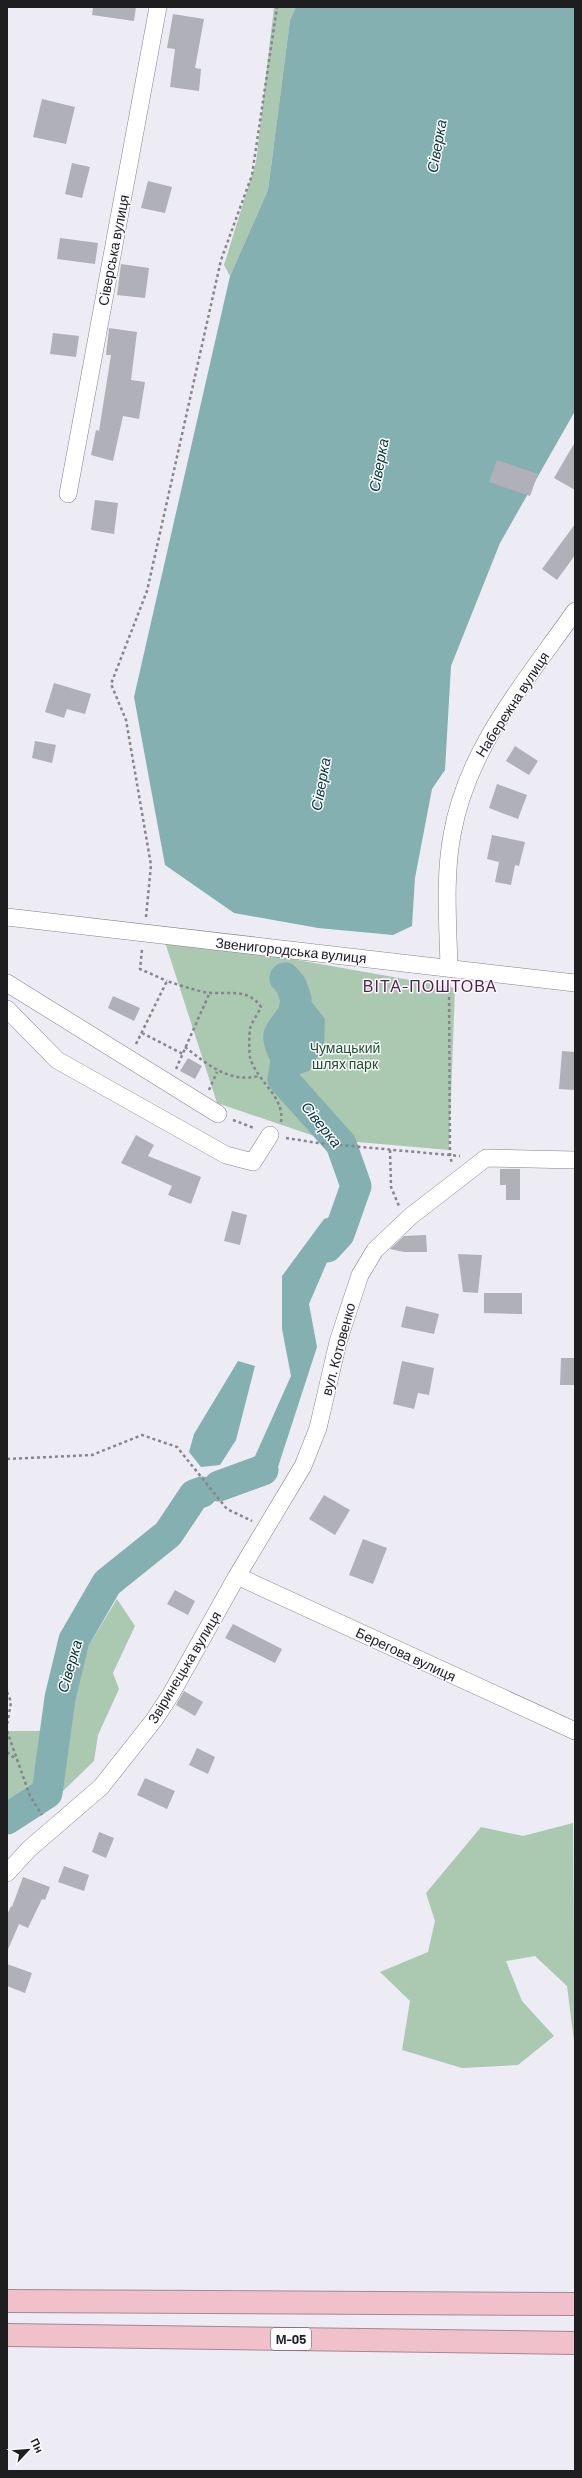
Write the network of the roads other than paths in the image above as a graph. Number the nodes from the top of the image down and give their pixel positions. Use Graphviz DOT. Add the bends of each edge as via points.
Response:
graph roads {
  1 [pos="158,7"];
  2 [pos="68,494"];
  3 [pos="575,611"];
  4 [pos="7,917"];
  5 [pos="449,968"];
  6 [pos="7,983"];
  7 [pos="575,983"];
  8 [pos="7,1009"];
  9 [pos="218,1114"];
  10 [pos="275,1132"];
  11 [pos="575,1160"];
  12 [pos="237,1576"];
  13 [pos="575,1731"];
  14 [pos="7,1873"];
  15 [pos="7,2301"];
  16 [pos="575,2304"];
  17 [pos="7,2335"];
  18 [pos="575,2343"];
  1 -- 2 [label="street, Сіверська вулиця"];
  3 -- 5 [label="street, Набережна вулиця" via="483,743 468,776 452,836 448,877"];
  4 -- 5 [label="street, Звенигородська вулиця"];
  5 -- 7 [label="street, Звенигородська вулиця"];
  6 -- 9 [label="street"];
  8 -- 10 [label="street" via="56,1060 226,1154 253,1162"];
  11 -- 12 [label="street, вул. Котовенко" via="486,1158 405,1221 376,1250 360,1276 338,1342 313,1442 296,1480"];
  12 -- 13 [label="street, Берегова вулиця"];
  12 -- 14 [label="street, Звіринецька вулиця" via="154,1720 101,1787 29,1849"];
  15 -- 16 [label="highway"];
  17 -- 18 [label="highway, М-05"];
}
